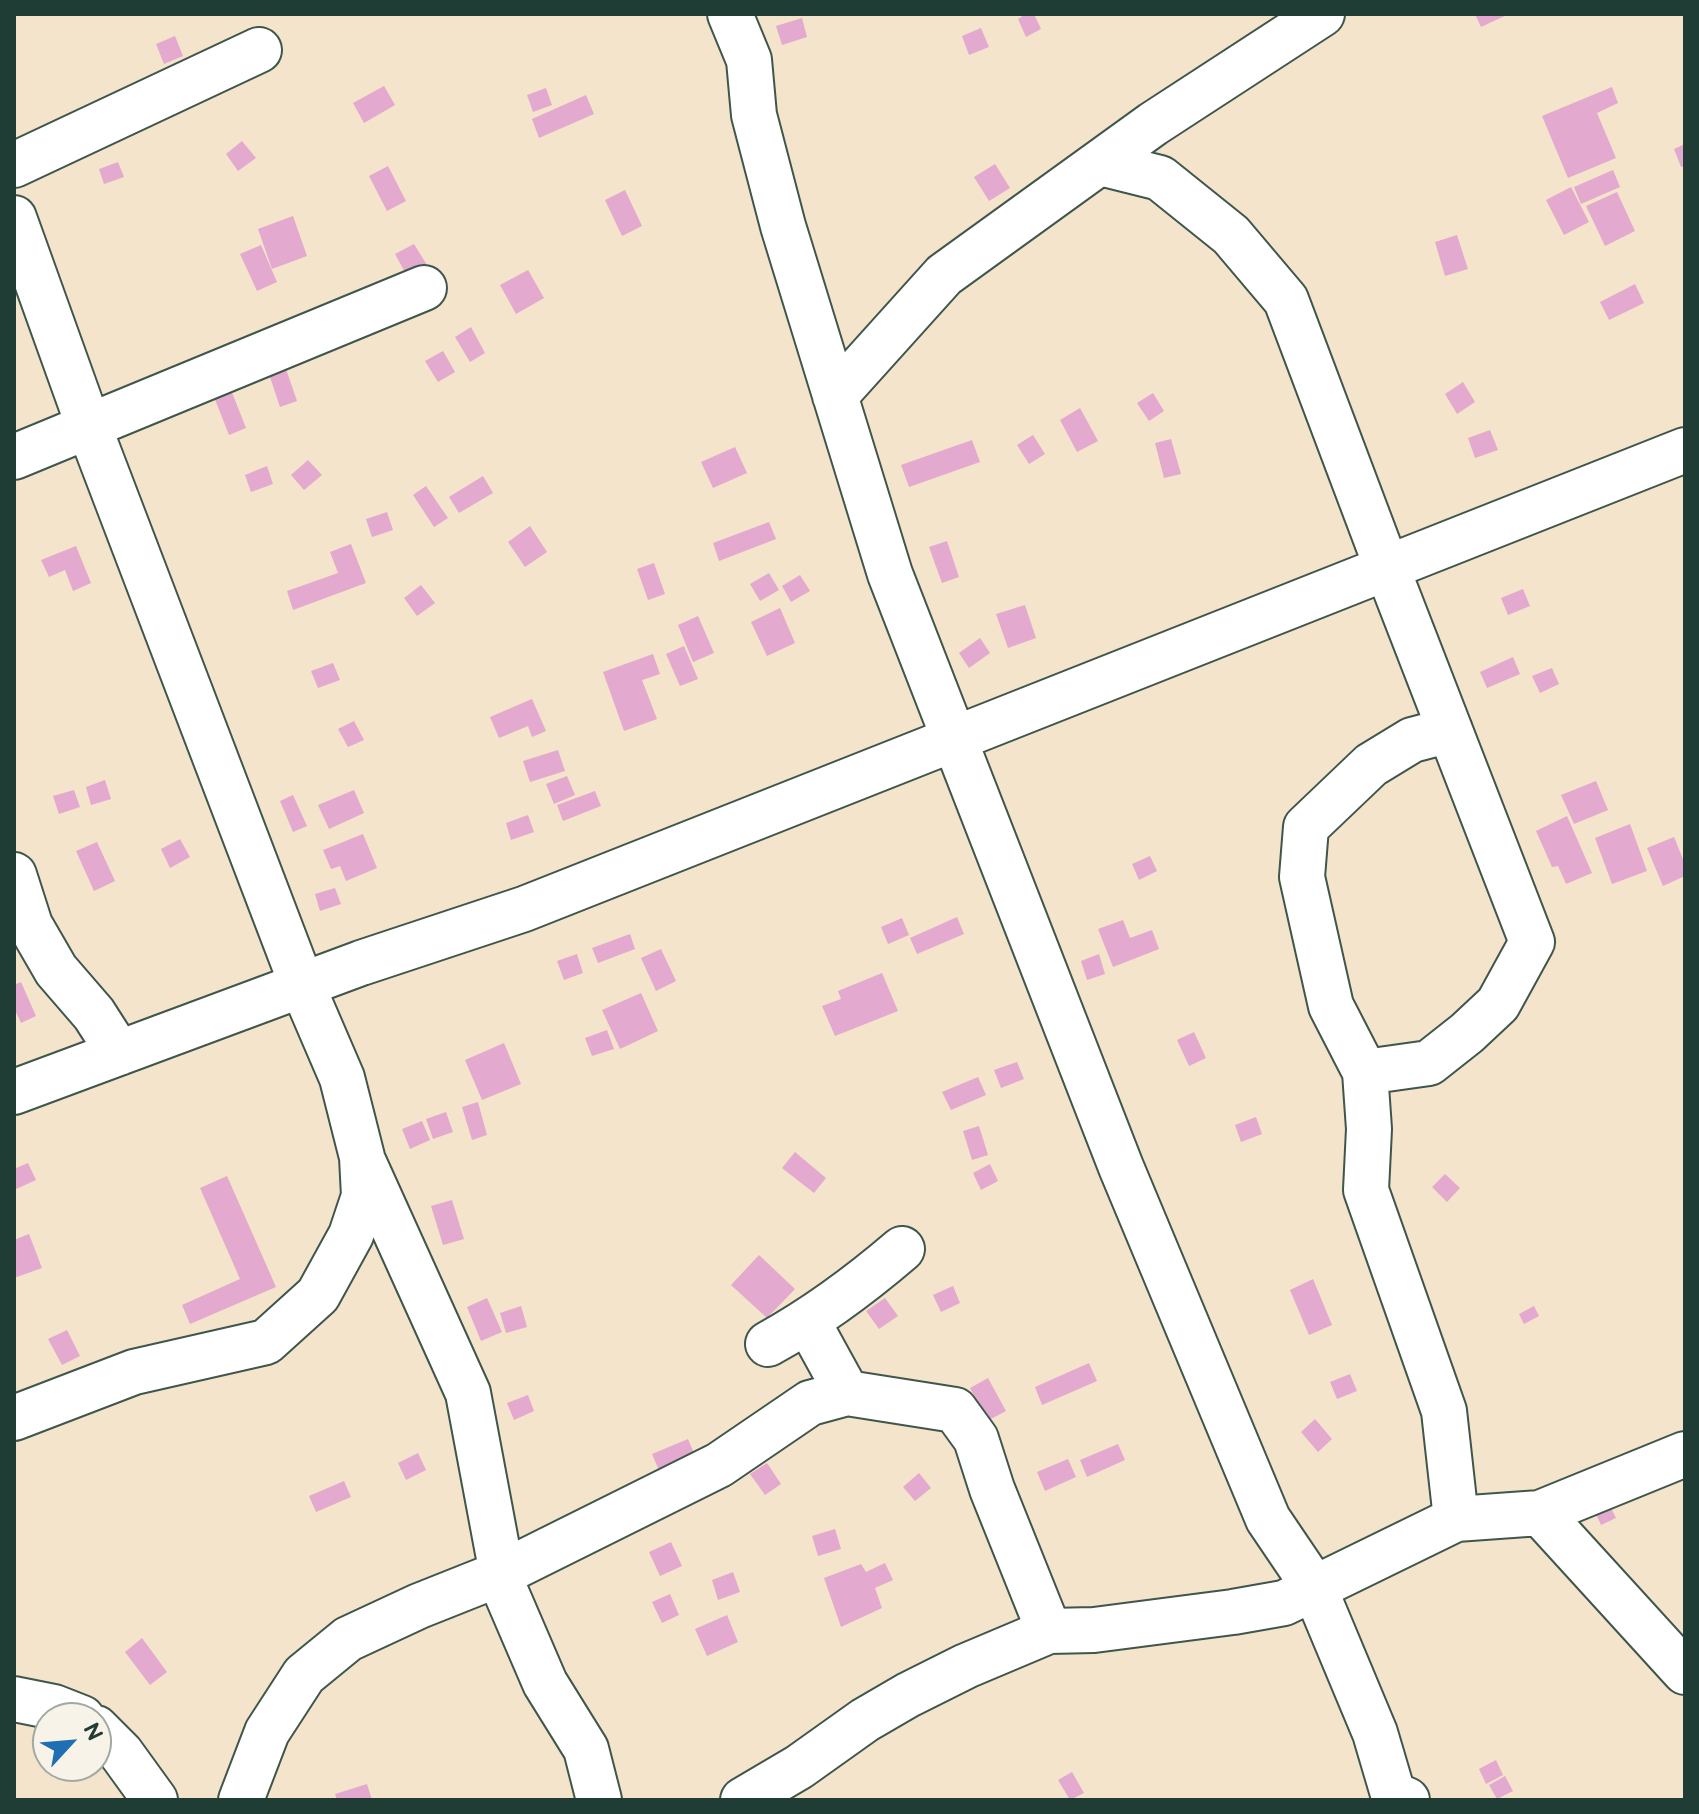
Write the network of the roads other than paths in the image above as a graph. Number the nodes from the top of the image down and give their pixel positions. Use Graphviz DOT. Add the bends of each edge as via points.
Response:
graph roads {
  1 [pos="730,14"];
  2 [pos="1314,16"];
  3 [pos="259,50"];
  4 [pos="1100,163"];
  5 [pos="14,165"];
  6 [pos="14,218"];
  7 [pos="424,288"];
  8 [pos="835,396"];
  9 [pos="89,427"];
  10 [pos="1685,450"];
  11 [pos="14,457"];
  12 [pos="1387,568"];
  13 [pos="1450,730"];
  14 [pos="954,739"];
  15 [pos="14,875"];
  16 [pos="302,985"];
  17 [pos="119,1053"];
  18 [pos="1365,1072"];
  19 [pos="14,1092"];
  20 [pos="362,1157"];
  21 [pos="902,1249"];
  22 [pos="808,1322"];
  23 [pos="768,1344"];
  24 [pos="847,1393"];
  25 [pos="14,1418"];
  26 [pos="1685,1454"];
  27 [pos="1540,1513"];
  28 [pos="1456,1519"];
  29 [pos="502,1573"];
  30 [pos="1314,1587"];
  31 [pos="1049,1631"];
  32 [pos="1685,1672"];
  33 [pos="112,1744"];
  34 [pos="1395,1798"];
  35 [pos="155,1800"];
  36 [pos="241,1800"];
  37 [pos="599,1800"];
  38 [pos="743,1800"];
  1 -- 8 [label="street" via="749,60 754,115"];
  2 -- 4 [label="street"];
  3 -- 5 [label="street"];
  4 -- 8 [label="street" via="944,275"];
  4 -- 12 [label="street" via="1160,178 1231,235 1286,300"];
  6 -- 9 [label="street"];
  7 -- 9 [label="street"];
  8 -- 14 [label="street" via="890,574"];
  9 -- 11 [label="street"];
  9 -- 16 [label="street"];
  10 -- 12 [label="street"];
  12 -- 13 [label="street"];
  12 -- 14 [label="street"];
  13 -- 18 [label="street" via="1412,740 1371,765 1306,827 1302,877 1331,1006"];
  13 -- 18 [label="street" via="1532,942 1498,1004 1429,1063"];
  14 -- 16 [label="street" via="524,909"];
  14 -- 30 [label="street" via="1121,1167 1262,1505"];
  15 -- 17 [label="street" via="30,925 56,970"];
  16 -- 17 [label="street"];
  16 -- 20 [label="street" via="342,1078"];
  17 -- 19 [label="street"];
  18 -- 28 [label="street" via="1366,1190 1444,1411"];
  20 -- 25 [label="street" via="364,1196 351,1235 318,1295 266,1342 134,1372"];
  20 -- 29 [label="street" via="468,1393"];
  21 -- 22 [label="street"];
  22 -- 23 [label="street"];
  22 -- 24 [label="street"];
  24 -- 29 [label="street" via="810,1403 719,1465"];
  24 -- 31 [label="street" via="955,1410 976,1439"];
  26 -- 27 [label="street"];
  27 -- 28 [label="street"];
  27 -- 32 [label="street"];
  28 -- 30 [label="street"];
  29 -- 36 [label="street" via="348,1639 304,1675 267,1732"];
  29 -- 37 [label="street" via="545,1683 586,1749"];
  30 -- 31 [label="street" via="1284,1603 1233,1612"];
  30 -- 34 [label="street" via="1375,1733"];
  31 -- 38 [label="street" via="908,1695"];
  33 -- 35 [label="street"];
}
